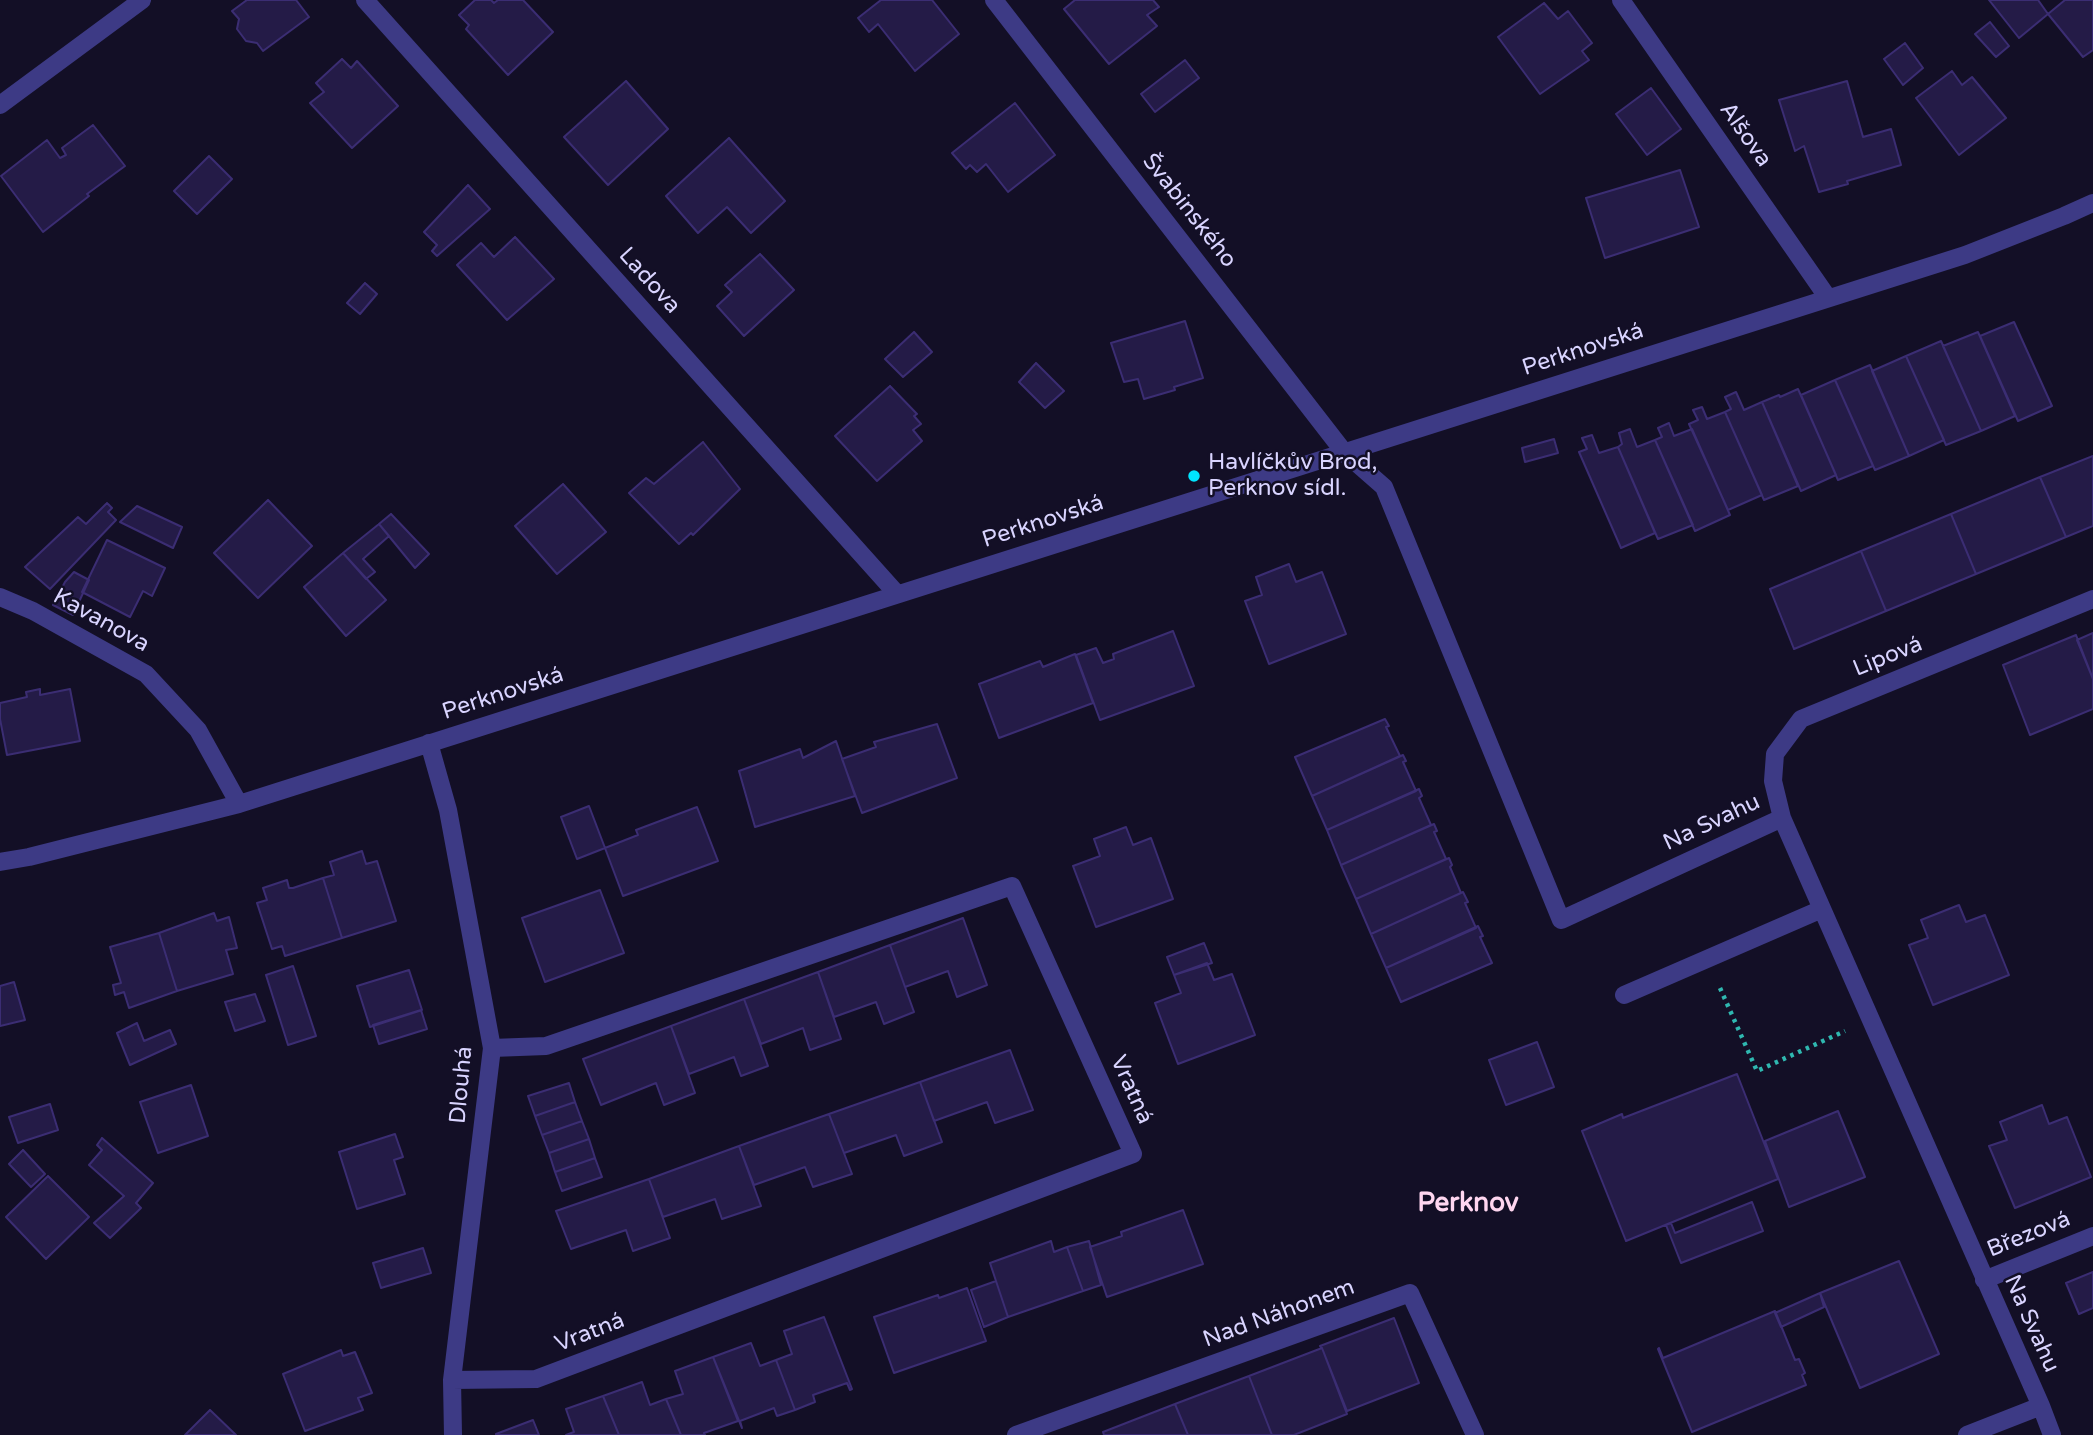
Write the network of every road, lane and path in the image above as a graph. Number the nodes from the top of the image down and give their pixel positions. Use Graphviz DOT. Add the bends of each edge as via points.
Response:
graph roads {
  1 [pos="142,0"];
  2 [pos="365,0"];
  3 [pos="994,0"];
  4 [pos="1621,0"];
  5 [pos="0,105"];
  6 [pos="2093,203"];
  7 [pos="1828,298"];
  8 [pos="1344,452"];
  9 [pos="897,594"];
  10 [pos="0,597"];
  11 [pos="2093,599"];
  12 [pos="429,743"];
  13 [pos="239,804"];
  14 [pos="1782,818"];
  15 [pos="0,862"];
  16 [pos="1822,909"];
  17 [pos="1706,959"];
  18 [pos="1624,995"];
  19 [pos="1870,1020"];
  20 [pos="492,1048"];
  21 [pos="2093,1236"];
  22 [pos="1984,1280"];
  23 [pos="452,1380"];
  24 [pos="2040,1405"];
  25 [pos="453,1435"];
  26 [pos="1016,1435"];
  27 [pos="1475,1435"];
  28 [pos="1967,1435"];
  29 [pos="2052,1435"];
  1 -- 5 [label="street"];
  2 -- 9 [label="street, Ladova"];
  3 -- 8 [label="street, Švabinského"];
  4 -- 7 [label="street, Alšova"];
  6 -- 7 [label="street, Perknovská" via="1965,255"];
  7 -- 8 [label="street, Perknovská"];
  8 -- 9 [label="street, Perknovská"];
  8 -- 14 [label="street, Na Svahu" via="1384,487 1561,920"];
  9 -- 12 [label="street, Perknovská"];
  10 -- 13 [label="street, Kavanova" via="146,674 198,730"];
  11 -- 14 [label="street, Lipová" via="1801,719 1775,754 1773,781"];
  12 -- 13 [label="street, Perknovská"];
  12 -- 20 [label="street, Dlouhá" via="448,810"];
  13 -- 15 [label="street, Perknovská"];
  14 -- 16 [label="street, Na Svahu"];
  16 -- 17 [label="street"];
  16 -- 19 [label="street, Na Svahu"];
  17 -- 18 [label="street"];
  17 -- 19 [label="path" via="1757,1071"];
  19 -- 22 [label="street, Na Svahu"];
  20 -- 23 [label="street, Dlouhá"];
  20 -- 23 [label="street, Vratná" via="546,1046 1012,886 1133,1154 536,1379"];
  21 -- 22 [label="street, Březová"];
  22 -- 24 [label="street, Na Svahu"];
  23 -- 25 [label="street, Dlouhá"];
  24 -- 28 [label="street"];
  24 -- 29 [label="street, Na Svahu"];
  26 -- 27 [label="street, Nad Náhonem" via="1410,1293"];
}
